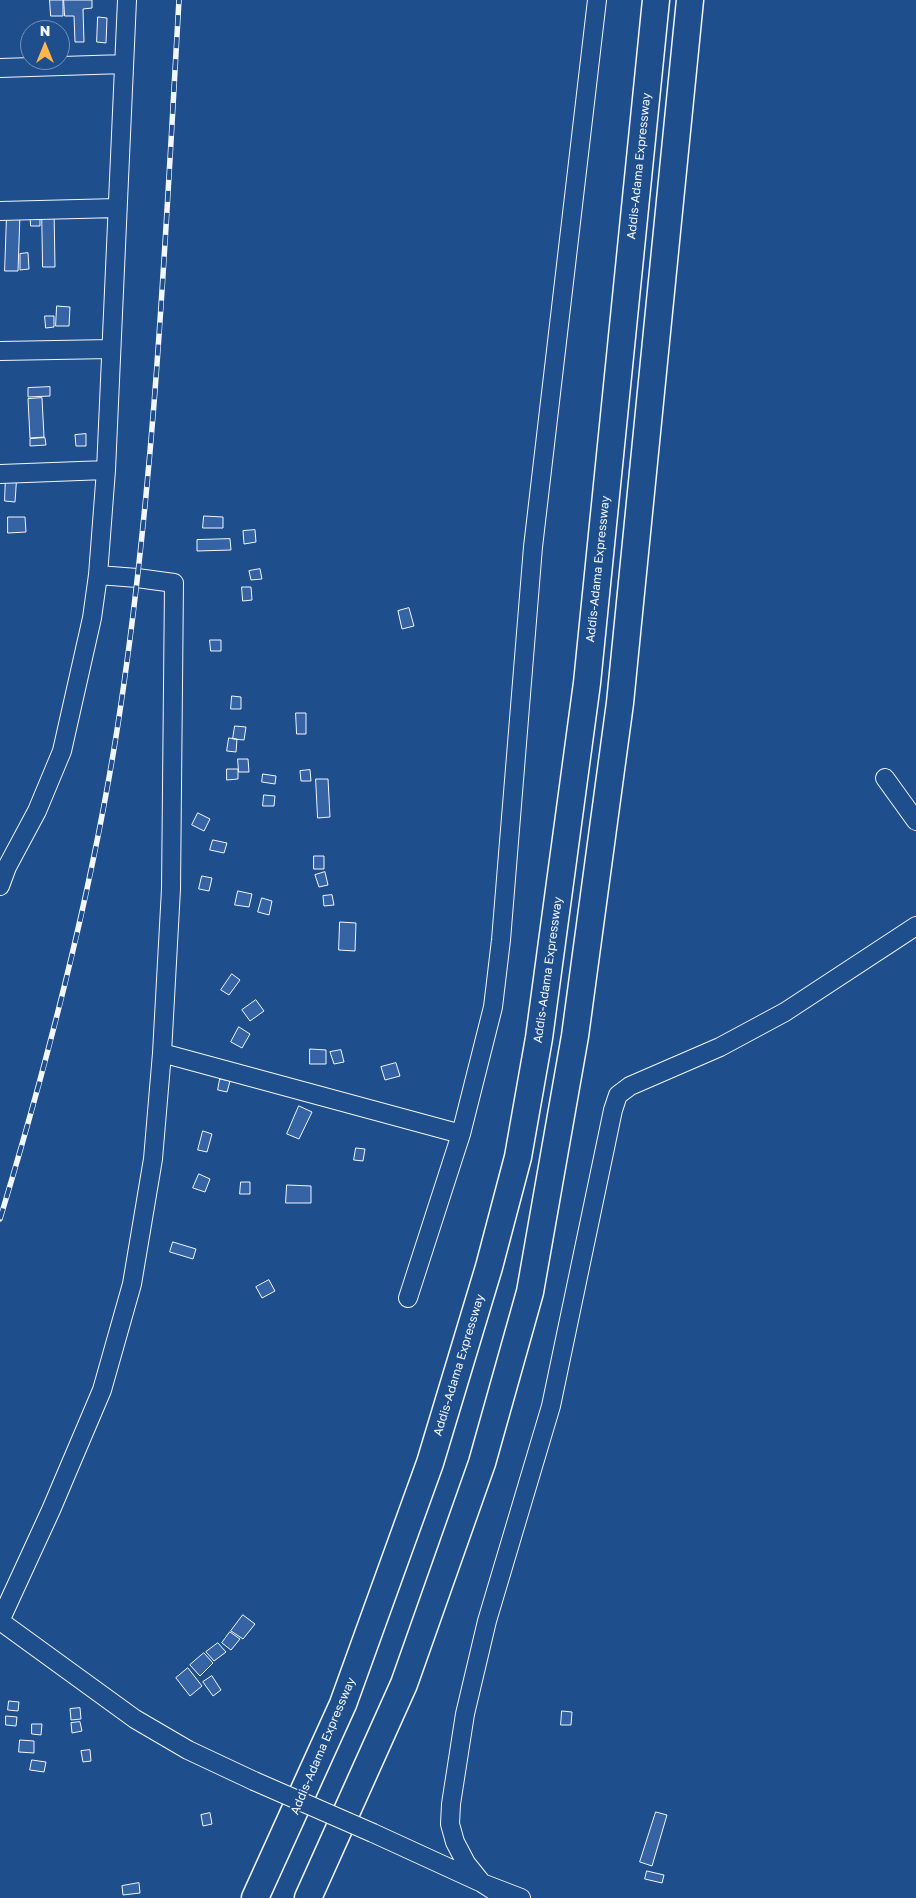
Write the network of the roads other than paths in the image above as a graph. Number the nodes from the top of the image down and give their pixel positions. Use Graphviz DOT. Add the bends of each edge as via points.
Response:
graph roads {
  1 [pos="127,0"];
  2 [pos="597,0"];
  3 [pos="656,0"];
  4 [pos="690,0"];
  5 [pos="124,64"];
  6 [pos="0,68"];
  7 [pos="117,208"];
  8 [pos="0,211"];
  9 [pos="111,349"];
  10 [pos="0,352"];
  11 [pos="106,470"];
  12 [pos="0,474"];
  13 [pos="98,575"];
  14 [pos="886,778"];
  15 [pos="916,821"];
  16 [pos="1,883"];
  17 [pos="916,926"];
  18 [pos="162,1053"];
  19 [pos="462,1134"];
  20 [pos="408,1298"];
  21 [pos="0,1621"];
  22 [pos="482,1883"];
  23 [pos="255,1898"];
  24 [pos="308,1898"];
  25 [pos="505,1898"];
  26 [pos="522,1898"];
  1 -- 5 [label="street"];
  2 -- 19 [label="street" via="534,547 501,940 492,1007"];
  3 -- 23 [label="highway, Addis-Adama Expressway" via="587,683 539,1038 518,1157 430,1464 343,1704"];
  4 -- 24 [label="highway" via="620,703 575,1036 530,1292 482,1464 404,1684"];
  5 -- 6 [label="street"];
  5 -- 7 [label="street"];
  7 -- 8 [label="street"];
  7 -- 9 [label="street"];
  9 -- 10 [label="street"];
  9 -- 11 [label="street"];
  11 -- 12 [label="street"];
  11 -- 13 [label="street"];
  13 -- 16 [label="street" via="92,618 62,751 37,812"];
  13 -- 18 [label="street" via="174,583 171,889"];
  14 -- 15 [label="street"];
  17 -- 22 [label="street" via="785,1012 720,1047 630,1086 618,1095 551,1406 487,1621 465,1714 450,1824 466,1863"];
  18 -- 19 [label="street"];
  18 -- 21 [label="street" via="153,1158 132,1284 102,1390"];
  19 -- 20 [label="street"];
  21 -- 22 [label="street, bridge" via="135,1719 188,1750"];
  22 -- 25 [label="street"];
  22 -- 26 [label="street"];
}
